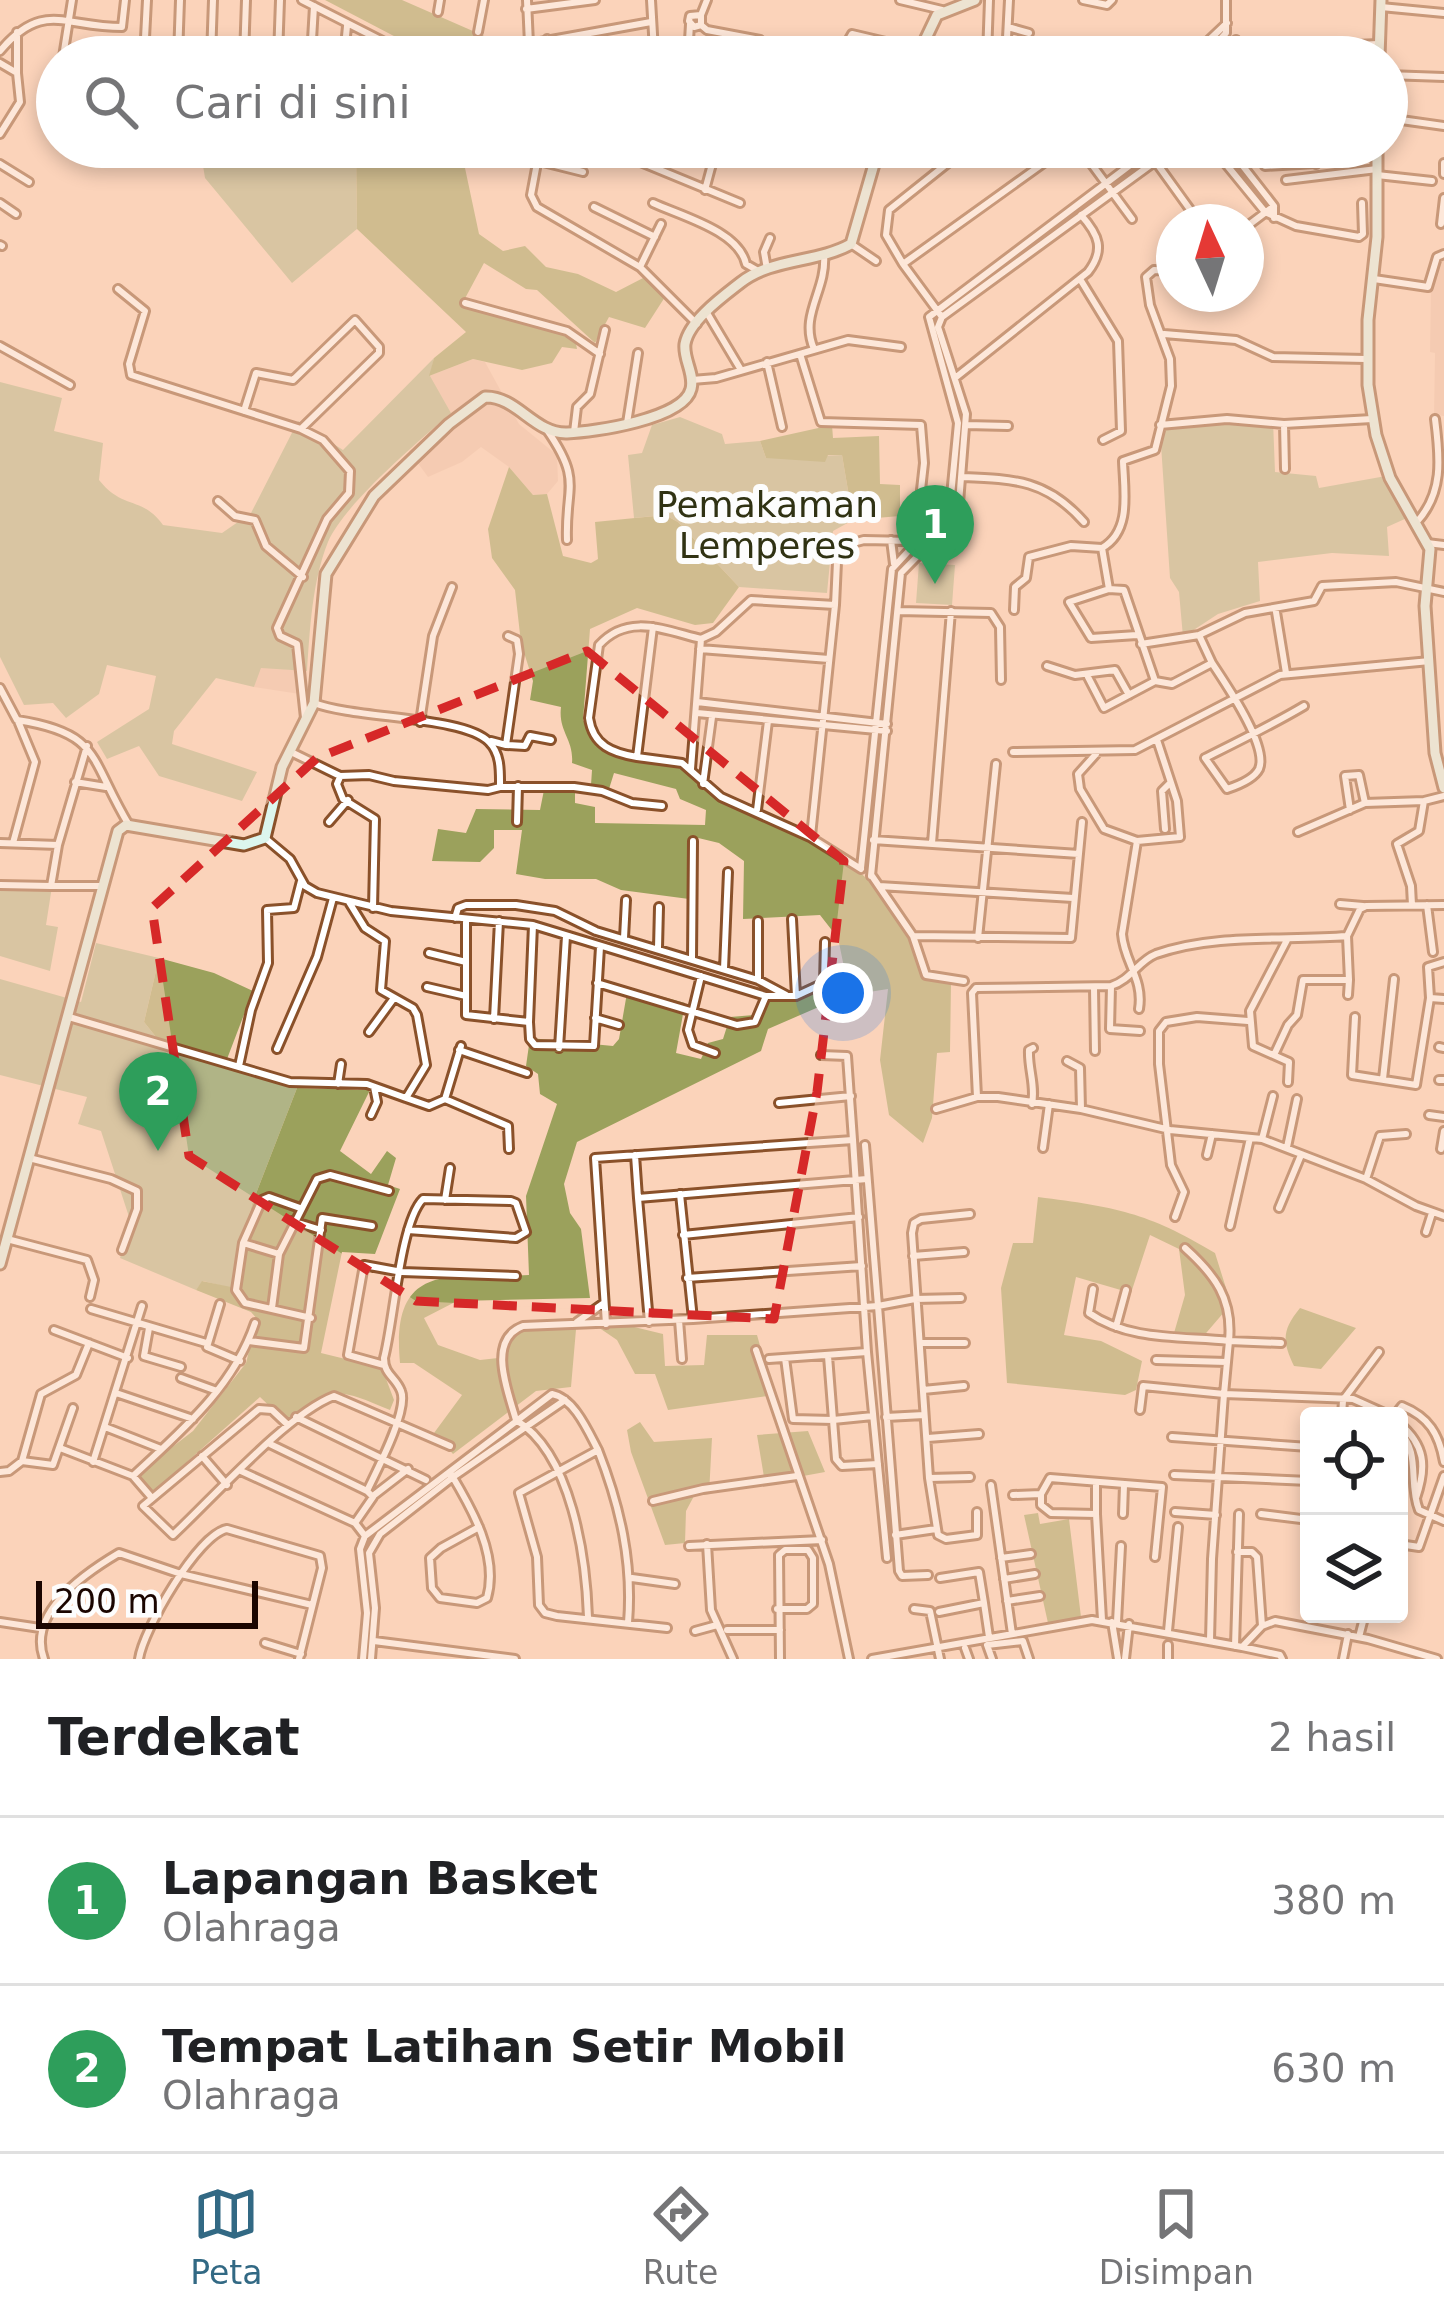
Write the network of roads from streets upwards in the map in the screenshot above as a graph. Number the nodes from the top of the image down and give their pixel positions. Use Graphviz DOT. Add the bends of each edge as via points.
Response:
graph roads {
  1 [pos="71,0"];
  2 [pos="125,0"];
  3 [pos="147,0"];
  4 [pos="180,0"];
  5 [pos="214,0"];
  6 [pos="246,0"];
  7 [pos="280,0"];
  8 [pos="302,0"];
  9 [pos="440,0"];
  10 [pos="484,0"];
  11 [pos="595,0"];
  12 [pos="651,0"];
  13 [pos="707,0"];
  14 [pos="901,0"];
  15 [pos="975,0"];
  16 [pos="989,0"];
  17 [pos="1009,0"];
  18 [pos="1083,0"];
  19 [pos="1112,0"];
  20 [pos="1226,0"];
  21 [pos="526,4"];
  22 [pos="1381,4"];
  23 [pos="314,6"];
  24 [pos="942,10"];
  25 [pos="438,12"];
  26 [pos="1444,13"];
  27 [pos="700,15"];
  28 [pos="69,19"];
  29 [pos="651,22"];
  30 [pos="690,24"];
  31 [pos="701,25"];
  32 [pos="347,26"];
  33 [pos="1008,27"];
  34 [pos="16,28"];
  35 [pos="1224,28"];
  36 [pos="478,32"];
  37 [pos="1029,33"];
  38 [pos="66,36"];
  39 [pos="144,36"];
  40 [pos="179,36"];
  41 [pos="212,36"];
  42 [pos="245,36"];
  43 [pos="279,36"];
  44 [pos="312,36"];
  45 [pos="346,36"];
  46 [pos="367,36"];
  47 [pos="528,36"];
  48 [pos="559,36"];
  49 [pos="655,36"];
  50 [pos="689,36"];
  51 [pos="739,36"];
  52 [pos="928,36"];
  53 [pos="988,36"];
  54 [pos="1007,36"];
  55 [pos="1215,36"];
  56 [pos="1218,36"];
  57 [pos="1379,36"];
  58 [pos="0,51"];
  59 [pos="0,63"];
  60 [pos="17,73"];
  61 [pos="1408,76"];
  62 [pos="1444,77"];
  63 [pos="1408,121"];
  64 [pos="1444,126"];
  65 [pos="0,134"];
  66 [pos="1444,163"];
  67 [pos="0,164"];
  68 [pos="536,168"];
  69 [pos="566,168"];
  70 [pos="653,168"];
  71 [pos="711,168"];
  72 [pos="873,168"];
  73 [pos="942,168"];
  74 [pos="1037,168"];
  75 [pos="1096,168"];
  76 [pos="1126,168"];
  77 [pos="1147,168"];
  78 [pos="1161,168"];
  79 [pos="1229,168"];
  80 [pos="1244,168"];
  81 [pos="1316,168"];
  82 [pos="1377,168"];
  83 [pos="583,172"];
  84 [pos="1377,172"];
  85 [pos="1444,174"];
  86 [pos="1286,180"];
  87 [pos="1432,181"];
  88 [pos="29,182"];
  89 [pos="1108,183"];
  90 [pos="705,190"];
  91 [pos="1114,192"];
  92 [pos="1444,198"];
  93 [pos="0,203"];
  94 [pos="653,203"];
  95 [pos="740,203"];
  96 [pos="1363,203"];
  97 [pos="1186,204"];
  98 [pos="1258,204"];
  99 [pos="1274,206"];
  100 [pos="594,207"];
  101 [pos="1264,212"];
  102 [pos="16,214"];
  103 [pos="1081,214"];
  104 [pos="1274,218"];
  105 [pos="1132,219"];
  106 [pos="661,224"];
  107 [pos="1441,224"];
  108 [pos="655,237"];
  109 [pos="770,238"];
  110 [pos="851,244"];
  111 [pos="1444,254"];
  112 [pos="824,255"];
  113 [pos="875,261"];
  114 [pos="903,264"];
  115 [pos="640,267"];
  116 [pos="764,270"];
  117 [pos="1156,270"];
  118 [pos="1080,279"];
  119 [pos="1374,279"];
  120 [pos="118,289"];
  121 [pos="465,303"];
  122 [pos="938,308"];
  123 [pos="707,313"];
  124 [pos="942,317"];
  125 [pos="697,324"];
  126 [pos="934,326"];
  127 [pos="604,330"];
  128 [pos="1164,334"];
  129 [pos="0,346"];
  130 [pos="901,347"];
  131 [pos="814,349"];
  132 [pos="638,353"];
  133 [pos="600,354"];
  134 [pos="800,354"];
  135 [pos="1367,359"];
  136 [pos="767,362"];
  137 [pos="740,370"];
  138 [pos="956,378"];
  139 [pos="692,380"];
  140 [pos="70,385"];
  141 [pos="244,411"];
  142 [pos="1372,418"];
  143 [pos="1435,418"];
  144 [pos="627,423"];
  145 [pos="1284,424"];
  146 [pos="966,425"];
  147 [pos="1160,425"];
  148 [pos="782,427"];
  149 [pos="1008,427"];
  150 [pos="545,428"];
  151 [pos="301,429"];
  152 [pos="574,432"];
  153 [pos="1103,440"];
  154 [pos="1285,469"];
  155 [pos="1443,469"];
  156 [pos="962,477"];
  157 [pos="218,501"];
  158 [pos="919,508"];
  159 [pos="951,513"];
  160 [pos="1084,522"];
  161 [pos="1415,524"];
  162 [pos="567,540"];
  163 [pos="891,540"];
  164 [pos="914,542"];
  165 [pos="1427,543"];
  166 [pos="1444,545"];
  167 [pos="1102,548"];
  168 [pos="894,564"];
  169 [pos="303,577"];
  170 [pos="1427,586"];
  171 [pos="452,587"];
  172 [pos="1109,589"];
  173 [pos="1444,592"];
  174 [pos="835,605"];
  175 [pos="1014,610"];
  176 [pos="1276,610"];
  177 [pos="898,611"];
  178 [pos="951,611"];
  179 [pos="653,627"];
  180 [pos="1137,635"];
  181 [pos="1199,635"];
  182 [pos="508,636"];
  183 [pos="701,639"];
  184 [pos="1141,644"];
  185 [pos="700,649"];
  186 [pos="829,658"];
  187 [pos="1430,661"];
  188 [pos="1212,663"];
  189 [pos="1047,666"];
  190 [pos="1286,673"];
  191 [pos="1088,676"];
  192 [pos="1000,680"];
  193 [pos="1155,681"];
  194 [pos="0,688"];
  195 [pos="1130,695"];
  196 [pos="1235,700"];
  197 [pos="698,702"];
  198 [pos="9,704"];
  199 [pos="314,704"];
  200 [pos="1304,706"];
  201 [pos="0,709"];
  202 [pos="697,713"];
  203 [pos="712,715"];
  204 [pos="308,719"];
  205 [pos="822,719"];
  206 [pos="17,720"];
  207 [pos="768,721"];
  208 [pos="420,722"];
  209 [pos="877,726"];
  210 [pos="887,727"];
  211 [pos="1252,734"];
  212 [pos="488,740"];
  213 [pos="550,740"];
  214 [pos="1157,740"];
  215 [pos="506,745"];
  216 [pos="87,746"];
  217 [pos="290,751"];
  218 [pos="1013,752"];
  219 [pos="1099,752"];
  220 [pos="638,757"];
  221 [pos="996,764"];
  222 [pos="691,769"];
  223 [pos="340,776"];
  224 [pos="75,782"];
  225 [pos="1170,783"];
  226 [pos="703,784"];
  227 [pos="518,786"];
  228 [pos="106,787"];
  229 [pos="500,787"];
  230 [pos="1444,792"];
  231 [pos="349,800"];
  232 [pos="1424,801"];
  233 [pos="1365,803"];
  234 [pos="662,806"];
  235 [pos="757,809"];
  236 [pos="1350,810"];
  237 [pos="329,822"];
  238 [pos="517,822"];
  239 [pos="1082,822"];
  240 [pos="129,825"];
  241 [pos="1165,829"];
  242 [pos="1298,832"];
  243 [pos="810,837"];
  244 [pos="265,838"];
  245 [pos="873,840"];
  246 [pos="693,841"];
  247 [pos="1137,841"];
  248 [pos="0,843"];
  249 [pos="13,843"];
  250 [pos="932,843"];
  251 [pos="58,845"];
  252 [pos="987,846"];
  253 [pos="1079,854"];
  254 [pos="861,868"];
  255 [pos="728,872"];
  256 [pos="872,876"];
  257 [pos="302,880"];
  258 [pos="0,885"];
  259 [pos="51,886"];
  260 [pos="102,886"];
  261 [pos="879,886"];
  262 [pos="983,891"];
  263 [pos="333,898"];
  264 [pos="1074,898"];
  265 [pos="626,901"];
  266 [pos="349,902"];
  267 [pos="1340,904"];
  268 [pos="1412,905"];
  269 [pos="1427,905"];
  270 [pos="1444,905"];
  271 [pos="659,907"];
  272 [pos="1366,907"];
  273 [pos="374,908"];
  274 [pos="545,909"];
  275 [pos="455,918"];
  276 [pos="466,919"];
  277 [pos="499,920"];
  278 [pos="792,920"];
  279 [pos="758,921"];
  280 [pos="537,926"];
  281 [pos="566,936"];
  282 [pos="913,936"];
  283 [pos="1347,936"];
  284 [pos="624,938"];
  285 [pos="978,938"];
  286 [pos="1287,940"];
  287 [pos="825,942"];
  288 [pos="600,946"];
  289 [pos="658,948"];
  290 [pos="1433,952"];
  291 [pos="430,953"];
  292 [pos="692,958"];
  293 [pos="466,962"];
  294 [pos="1444,962"];
  295 [pos="724,969"];
  296 [pos="1136,973"];
  297 [pos="700,976"];
  298 [pos="1394,979"];
  299 [pos="758,980"];
  300 [pos="1348,980"];
  301 [pos="964,981"];
  302 [pos="597,982"];
  303 [pos="1111,986"];
  304 [pos="427,987"];
  305 [pos="1094,988"];
  306 [pos="1348,995"];
  307 [pos="466,996"];
  308 [pos="766,996"];
  309 [pos="792,996"];
  310 [pos="394,998"];
  311 [pos="1430,998"];
  312 [pos="1444,999"];
  313 [pos="1139,1009"];
  314 [pos="691,1012"];
  315 [pos="69,1017"];
  316 [pos="1355,1017"];
  317 [pos="596,1018"];
  318 [pos="494,1019"];
  319 [pos="529,1022"];
  320 [pos="1248,1022"];
  321 [pos="619,1025"];
  322 [pos="1140,1031"];
  323 [pos="369,1032"];
  324 [pos="559,1048"];
  325 [pos="1033,1048"];
  326 [pos="277,1049"];
  327 [pos="1095,1051"];
  328 [pos="715,1053"];
  329 [pos="821,1055"];
  330 [pos="1274,1055"];
  331 [pos="1067,1061"];
  332 [pos="341,1064"];
  333 [pos="238,1066"];
  334 [pos="527,1073"];
  335 [pos="1383,1079"];
  336 [pos="1288,1082"];
  337 [pos="338,1085"];
  338 [pos="374,1088"];
  339 [pos="851,1096"];
  340 [pos="1273,1096"];
  341 [pos="977,1097"];
  342 [pos="406,1098"];
  343 [pos="445,1099"];
  344 [pos="1298,1099"];
  345 [pos="779,1102"];
  346 [pos="1048,1104"];
  347 [pos="1032,1105"];
  348 [pos="936,1108"];
  349 [pos="1081,1108"];
  350 [pos="371,1115"];
  351 [pos="1429,1115"];
  352 [pos="1444,1117"];
  353 [pos="1170,1130"];
  354 [pos="1444,1131"];
  355 [pos="1212,1134"];
  356 [pos="1406,1134"];
  357 [pos="1250,1138"];
  358 [pos="1262,1139"];
  359 [pos="854,1140"];
  360 [pos="865,1144"];
  361 [pos="1287,1147"];
  362 [pos="1042,1148"];
  363 [pos="509,1149"];
  364 [pos="1441,1149"];
  365 [pos="635,1154"];
  366 [pos="1207,1155"];
  367 [pos="1301,1155"];
  368 [pos="29,1158"];
  369 [pos="450,1168"];
  370 [pos="867,1179"];
  371 [pos="1366,1179"];
  372 [pos="856,1180"];
  373 [pos="389,1190"];
  374 [pos="680,1194"];
  375 [pos="638,1198"];
  376 [pos="445,1200"];
  377 [pos="300,1208"];
  378 [pos="1279,1208"];
  379 [pos="1432,1213"];
  380 [pos="970,1214"];
  381 [pos="1444,1216"];
  382 [pos="859,1217"];
  383 [pos="1175,1217"];
  384 [pos="292,1221"];
  385 [pos="5,1224"];
  386 [pos="372,1226"];
  387 [pos="1230,1226"];
  388 [pos="322,1230"];
  389 [pos="408,1230"];
  390 [pos="1426,1232"];
  391 [pos="683,1234"];
  392 [pos="7,1239"];
  393 [pos="243,1243"];
  394 [pos="1185,1248"];
  395 [pos="122,1250"];
  396 [pos="964,1252"];
  397 [pos="279,1254"];
  398 [pos="913,1256"];
  399 [pos="0,1264"];
  400 [pos="862,1266"];
  401 [pos="402,1272"];
  402 [pos="516,1276"];
  403 [pos="687,1278"];
  404 [pos="1093,1289"];
  405 [pos="1126,1290"];
  406 [pos="90,1297"];
  407 [pos="961,1298"];
  408 [pos="915,1300"];
  409 [pos="604,1303"];
  410 [pos="220,1304"];
  411 [pos="142,1306"];
  412 [pos="878,1306"];
  413 [pos="272,1308"];
  414 [pos="864,1308"];
  415 [pos="91,1309"];
  416 [pos="310,1318"];
  417 [pos="693,1319"];
  418 [pos="679,1320"];
  419 [pos="649,1322"];
  420 [pos="255,1323"];
  421 [pos="135,1324"];
  422 [pos="574,1324"];
  423 [pos="606,1324"];
  424 [pos="1116,1327"];
  425 [pos="148,1328"];
  426 [pos="54,1330"];
  427 [pos="249,1341"];
  428 [pos="1229,1341"];
  429 [pos="88,1343"];
  430 [pos="206,1343"];
  431 [pos="920,1343"];
  432 [pos="964,1343"];
  433 [pos="1281,1343"];
  434 [pos="756,1350"];
  435 [pos="867,1352"];
  436 [pos="1378,1352"];
  437 [pos="828,1356"];
  438 [pos="128,1358"];
  439 [pos="784,1358"];
  440 [pos="682,1359"];
  441 [pos="769,1359"];
  442 [pos="1156,1360"];
  443 [pos="240,1361"];
  444 [pos="1227,1362"];
  445 [pos="384,1365"];
  446 [pos="181,1367"];
  447 [pos="181,1378"];
  448 [pos="964,1386"];
  449 [pos="923,1390"];
  450 [pos="218,1391"];
  451 [pos="116,1393"];
  452 [pos="1224,1394"];
  453 [pos="565,1400"];
  454 [pos="1343,1400"];
  455 [pos="1343,1407"];
  456 [pos="1374,1407"];
  457 [pos="73,1408"];
  458 [pos="1140,1410"];
  459 [pos="1408,1410"];
  460 [pos="924,1414"];
  461 [pos="873,1416"];
  462 [pos="296,1417"];
  463 [pos="886,1417"];
  464 [pos="194,1420"];
  465 [pos="516,1420"];
  466 [pos="832,1420"];
  467 [pos="396,1422"];
  468 [pos="288,1425"];
  469 [pos="525,1426"];
  470 [pos="105,1427"];
  471 [pos="1408,1432"];
  472 [pos="979,1434"];
  473 [pos="1172,1437"];
  474 [pos="927,1438"];
  475 [pos="1221,1440"];
  476 [pos="270,1444"];
  477 [pos="450,1446"];
  478 [pos="1300,1446"];
  479 [pos="60,1448"];
  480 [pos="161,1450"];
  481 [pos="598,1450"];
  482 [pos="1408,1454"];
  483 [pos="201,1455"];
  484 [pos="1418,1455"];
  485 [pos="383,1459"];
  486 [pos="22,1461"];
  487 [pos="93,1462"];
  488 [pos="1444,1462"];
  489 [pos="878,1464"];
  490 [pos="408,1468"];
  491 [pos="558,1471"];
  492 [pos="0,1472"];
  493 [pos="241,1472"];
  494 [pos="451,1474"];
  495 [pos="1174,1474"];
  496 [pos="798,1476"];
  497 [pos="1444,1476"];
  498 [pos="970,1477"];
  499 [pos="1219,1477"];
  500 [pos="929,1478"];
  501 [pos="135,1479"];
  502 [pos="426,1480"];
  503 [pos="1300,1481"];
  504 [pos="1096,1483"];
  505 [pos="227,1484"];
  506 [pos="991,1485"];
  507 [pos="1124,1485"];
  508 [pos="1408,1490"];
  509 [pos="1416,1491"];
  510 [pos="370,1494"];
  511 [pos="1041,1494"];
  512 [pos="149,1495"];
  513 [pos="1012,1495"];
  514 [pos="653,1501"];
  515 [pos="977,1512"];
  516 [pos="1174,1512"];
  517 [pos="1096,1514"];
  518 [pos="1123,1514"];
  519 [pos="1239,1514"];
  520 [pos="1261,1514"];
  521 [pos="1216,1515"];
  522 [pos="1431,1517"];
  523 [pos="1300,1519"];
  524 [pos="1444,1520"];
  525 [pos="355,1522"];
  526 [pos="479,1527"];
  527 [pos="1178,1527"];
  528 [pos="936,1529"];
  529 [pos="896,1535"];
  530 [pos="365,1536"];
  531 [pos="822,1540"];
  532 [pos="707,1544"];
  533 [pos="1408,1545"];
  534 [pos="689,1546"];
  535 [pos="1120,1546"];
  536 [pos="1237,1552"];
  537 [pos="1031,1554"];
  538 [pos="1155,1557"];
  539 [pos="887,1558"];
  540 [pos="1001,1558"];
  541 [pos="181,1574"];
  542 [pos="1035,1574"];
  543 [pos="928,1575"];
  544 [pos="632,1578"];
  545 [pos="940,1578"];
  546 [pos="1004,1579"];
  547 [pos="675,1583"];
  548 [pos="1040,1596"];
  549 [pos="1007,1601"];
  550 [pos="984,1604"];
  551 [pos="313,1605"];
  552 [pos="776,1609"];
  553 [pos="914,1609"];
  554 [pos="939,1612"];
  555 [pos="588,1617"];
  556 [pos="1110,1621"];
  557 [pos="0,1622"];
  558 [pos="628,1623"];
  559 [pos="1363,1623"];
  560 [pos="1129,1624"];
  561 [pos="717,1625"];
  562 [pos="1262,1625"];
  563 [pos="1307,1625"];
  564 [pos="36,1628"];
  565 [pos="667,1628"];
  566 [pos="694,1630"];
  567 [pos="727,1630"];
  568 [pos="780,1630"];
  569 [pos="1168,1631"];
  570 [pos="1012,1634"];
  571 [pos="1348,1634"];
  572 [pos="1359,1637"];
  573 [pos="989,1639"];
  574 [pos="1210,1640"];
  575 [pos="374,1641"];
  576 [pos="265,1643"];
  577 [pos="1168,1646"];
  578 [pos="1238,1647"];
  579 [pos="935,1648"];
  580 [pos="964,1648"];
  581 [pos="300,1656"];
  582 [pos="140,1658"];
  583 [pos="44,1659"];
  584 [pos="367,1659"];
  585 [pos="512,1659"];
  586 [pos="733,1659"];
  587 [pos="780,1659"];
  588 [pos="848,1659"];
  589 [pos="872,1659"];
  590 [pos="940,1659"];
  591 [pos="969,1659"];
  592 [pos="992,1659"];
  593 [pos="1029,1659"];
  594 [pos="1122,1659"];
  595 [pos="1168,1659"];
  596 [pos="1282,1659"];
  597 [pos="1343,1659"];
  598 [pos="1437,1659"];
  1 -- 28 [label="street"];
  2 -- 28 [label="street" via="122,27"];
  3 -- 39 [label="street"];
  4 -- 40 [label="street"];
  5 -- 41 [label="street"];
  6 -- 42 [label="street"];
  7 -- 43 [label="street"];
  8 -- 23 [label="street"];
  9 -- 25 [label="street"];
  10 -- 36 [label="street"];
  11 -- 21 [label="street"];
  12 -- 29 [label="street"];
  13 -- 27 [label="street"];
  14 -- 24 [label="street"];
  15 -- 24 [label="street"];
  16 -- 53 [label="street"];
  17 -- 33 [label="street"];
  18 -- 19 [label="street"];
  20 -- 35 [label="street"];
  21 -- 47 [label="street"];
  22 -- 26 [label="street"];
  22 -- 57 [label="street"];
  23 -- 32 [label="street"];
  23 -- 44 [label="street"];
  24 -- 52 [label="street"];
  27 -- 30 [label="street"];
  27 -- 31 [label="street"];
  28 -- 34 [label="street" via="41,16"];
  28 -- 38 [label="street"];
  29 -- 48 [label="street"];
  29 -- 49 [label="street"];
  30 -- 31 [label="street"];
  30 -- 50 [label="street"];
  31 -- 51 [label="street"];
  32 -- 45 [label="street"];
  32 -- 46 [label="street"];
  33 -- 37 [label="street"];
  33 -- 54 [label="street"];
  34 -- 58 [label="street"];
  34 -- 60 [label="street"];
  35 -- 55 [label="street"];
  35 -- 56 [label="street"];
  59 -- 60 [label="street"];
  60 -- 65 [label="street" via="20,102"];
  61 -- 62 [label="street"];
  63 -- 64 [label="street"];
  66 -- 85 [label="street"];
  67 -- 88 [label="street"];
  68 -- 115 [label="street" via="537,207"];
  69 -- 83 [label="street"];
  70 -- 90 [label="street"];
  71 -- 90 [label="street"];
  72 -- 110 [label="street"];
  73 -- 114 [label="street" via="889,210 886,236"];
  74 -- 114 [label="street"];
  75 -- 89 [label="street"];
  76 -- 89 [label="street"];
  77 -- 91 [label="street"];
  78 -- 97 [label="street"];
  79 -- 98 [label="street"];
  80 -- 99 [label="street"];
  81 -- 84 [label="street"];
  81 -- 86 [label="street"];
  82 -- 84 [label="street"];
  84 -- 87 [label="street"];
  84 -- 119 [label="street"];
  89 -- 91 [label="street"];
  89 -- 122 [label="street"];
  90 -- 95 [label="street"];
  91 -- 103 [label="street"];
  91 -- 105 [label="street"];
  92 -- 107 [label="street"];
  93 -- 102 [label="street"];
  94 -- 116 [label="street" via="724,237 747,265"];
  96 -- 104 [label="street" via="1359,237"];
  99 -- 101 [label="street"];
  99 -- 104 [label="street"];
  100 -- 108 [label="street"];
  101 -- 104 [label="street"];
  103 -- 118 [label="street" via="1100,250"];
  103 -- 124 [label="street"];
  106 -- 108 [label="street"];
  108 -- 115 [label="street"];
  109 -- 116 [label="street"];
  110 -- 112 [label="street"];
  110 -- 113 [label="street"];
  111 -- 119 [label="street" via="1428,287"];
  112 -- 116 [label="street"];
  112 -- 131 [label="street" via="807,324"];
  114 -- 122 [label="street"];
  115 -- 125 [label="street"];
  116 -- 123 [label="street"];
  117 -- 128 [label="street" via="1147,277 1150,305"];
  118 -- 138 [label="street"];
  118 -- 153 [label="street" via="1118,341 1121,431"];
  119 -- 135 [label="street"];
  120 -- 141 [label="street" via="146,311 131,375"];
  121 -- 133 [label="street" via="576,336"];
  122 -- 124 [label="street"];
  122 -- 126 [label="street" via="929,317"];
  123 -- 125 [label="street"];
  123 -- 137 [label="street"];
  124 -- 126 [label="street"];
  125 -- 139 [label="street" via="686,343"];
  126 -- 138 [label="street"];
  126 -- 159 [label="street" via="958,423"];
  127 -- 133 [label="street"];
  128 -- 135 [label="street" via="1237,340 1273,357"];
  128 -- 147 [label="street" via="1171,386"];
  129 -- 140 [label="street"];
  130 -- 131 [label="street" via="848,340"];
  131 -- 134 [label="street"];
  132 -- 144 [label="street"];
  133 -- 152 [label="street"];
  134 -- 136 [label="street"];
  134 -- 158 [label="street" via="821,422 921,425"];
  135 -- 142 [label="street"];
  136 -- 137 [label="street"];
  136 -- 148 [label="street"];
  137 -- 139 [label="street"];
  138 -- 146 [label="street"];
  139 -- 144 [label="street" via="684,402"];
  141 -- 151 [label="street"];
  141 -- 151 [label="street" via="256,373 293,380 355,320 380,352"];
  142 -- 145 [label="street"];
  142 -- 161 [label="street"];
  143 -- 155 [label="street"];
  144 -- 152 [label="street"];
  145 -- 147 [label="street"];
  145 -- 154 [label="street"];
  146 -- 149 [label="street"];
  146 -- 156 [label="street"];
  147 -- 167 [label="street" via="1155,450 1124,461 1122,523"];
  150 -- 152 [label="street"];
  150 -- 162 [label="street" via="569,471"];
  150 -- 199 [label="street" via="507,402 483,398 374,496 326,574"];
  151 -- 169 [label="street" via="341,458 352,480"];
  155 -- 161 [label="street"];
  156 -- 159 [label="street"];
  156 -- 160 [label="street" via="1032,482"];
  157 -- 169 [label="street" via="255,520 266,546"];
  159 -- 164 [label="street"];
  159 -- 177 [label="street" via="902,570"];
  161 -- 165 [label="street"];
  163 -- 164 [label="street"];
  163 -- 168 [label="street"];
  163 -- 174 [label="street" via="842,550"];
  164 -- 168 [label="street"];
  165 -- 166 [label="street"];
  165 -- 170 [label="street"];
  167 -- 172 [label="street"];
  167 -- 175 [label="street" via="1029,557"];
  168 -- 209 [label="street"];
  169 -- 204 [label="street" via="277,628 297,644"];
  170 -- 173 [label="street"];
  170 -- 176 [label="street" via="1322,586 1314,602"];
  170 -- 187 [label="street"];
  171 -- 208 [label="street" via="434,632"];
  172 -- 180 [label="street" via="1124,590"];
  172 -- 180 [label="street" via="1069,602 1079,624 1091,638"];
  174 -- 183 [label="street" via="751,600"];
  174 -- 186 [label="street"];
  176 -- 181 [label="street" via="1245,613"];
  176 -- 190 [label="street"];
  177 -- 178 [label="street"];
  177 -- 210 [label="street"];
  178 -- 192 [label="street" via="996,617"];
  178 -- 250 [label="street"];
  179 -- 183 [label="street"];
  179 -- 220 [label="street"];
  179 -- 220 [label="street" via="620,628 596,655 591,730 611,751"];
  180 -- 184 [label="street"];
  181 -- 184 [label="street"];
  181 -- 188 [label="street"];
  182 -- 215 [label="street" via="519,654"];
  183 -- 185 [label="street"];
  184 -- 193 [label="street"];
  185 -- 186 [label="street"];
  185 -- 197 [label="street"];
  186 -- 205 [label="street"];
  187 -- 190 [label="street"];
  187 -- 230 [label="street"];
  188 -- 193 [label="street" via="1172,683"];
  188 -- 196 [label="street"];
  189 -- 191 [label="street"];
  190 -- 196 [label="street"];
  191 -- 195 [label="street" via="1115,670"];
  191 -- 195 [label="street" via="1103,707"];
  193 -- 195 [label="street"];
  194 -- 198 [label="street"];
  196 -- 211 [label="street"];
  196 -- 214 [label="street"];
  197 -- 202 [label="street"];
  197 -- 205 [label="street"];
  198 -- 201 [label="street"];
  198 -- 206 [label="street"];
  199 -- 204 [label="street"];
  199 -- 208 [label="street"];
  200 -- 211 [label="street"];
  202 -- 203 [label="street"];
  202 -- 222 [label="street"];
  203 -- 207 [label="street"];
  203 -- 226 [label="street"];
  204 -- 217 [label="street"];
  205 -- 207 [label="street"];
  205 -- 209 [label="street"];
  205 -- 243 [label="street"];
  206 -- 216 [label="street" via="61,728"];
  206 -- 249 [label="street" via="35,762"];
  207 -- 235 [label="street"];
  208 -- 212 [label="street"];
  209 -- 210 [label="street"];
  209 -- 254 [label="street"];
  210 -- 245 [label="street"];
  211 -- 211 [label="street" via="1204,759 1228,790 1260,767"];
  212 -- 215 [label="street"];
  212 -- 229 [label="street"];
  213 -- 215 [label="street" via="531,735 525,746"];
  214 -- 219 [label="street"];
  214 -- 225 [label="street"];
  216 -- 224 [label="street"];
  216 -- 228 [label="street"];
  217 -- 223 [label="street"];
  217 -- 244 [label="street"];
  218 -- 219 [label="street"];
  219 -- 247 [label="street" via="1080,770 1080,789 1104,830"];
  220 -- 222 [label="street"];
  221 -- 252 [label="street"];
  222 -- 226 [label="street"];
  223 -- 229 [label="street"];
  223 -- 231 [label="street" via="341,797"];
  224 -- 228 [label="street"];
  224 -- 251 [label="street"];
  225 -- 241 [label="street" via="1162,791"];
  225 -- 247 [label="street" via="1180,837"];
  226 -- 235 [label="street"];
  227 -- 229 [label="street"];
  227 -- 234 [label="street" via="596,790"];
  227 -- 238 [label="street"];
  228 -- 240 [label="street"];
  230 -- 232 [label="street"];
  231 -- 237 [label="street"];
  231 -- 273 [label="street" via="375,819"];
  232 -- 233 [label="street"];
  232 -- 268 [label="street" via="1419,831 1397,844"];
  233 -- 236 [label="street"];
  233 -- 236 [label="street" via="1359,775 1345,776"];
  235 -- 243 [label="street"];
  236 -- 242 [label="street"];
  239 -- 253 [label="street"];
  240 -- 244 [label="street" via="244,845"];
  240 -- 260 [label="street" via="116,834"];
  243 -- 254 [label="street"];
  244 -- 257 [label="street"];
  245 -- 250 [label="street"];
  245 -- 256 [label="street"];
  246 -- 292 [label="street"];
  247 -- 296 [label="street" via="1122,934"];
  248 -- 249 [label="street"];
  249 -- 251 [label="street"];
  250 -- 252 [label="street"];
  251 -- 259 [label="street"];
  252 -- 253 [label="street"];
  252 -- 262 [label="street"];
  253 -- 264 [label="street"];
  254 -- 256 [label="street"];
  255 -- 295 [label="street"];
  256 -- 261 [label="street"];
  257 -- 263 [label="street"];
  257 -- 333 [label="street" via="294,908 267,910 269,958"];
  258 -- 259 [label="street"];
  259 -- 260 [label="street"];
  260 -- 315 [label="street"];
  261 -- 262 [label="street"];
  261 -- 282 [label="street"];
  262 -- 264 [label="street"];
  262 -- 285 [label="street"];
  263 -- 266 [label="street"];
  263 -- 326 [label="street"];
  264 -- 285 [label="street" via="1069,939"];
  265 -- 284 [label="street"];
  266 -- 273 [label="street"];
  266 -- 310 [label="street" via="365,928 384,939 380,988"];
  267 -- 272 [label="street"];
  268 -- 269 [label="street"];
  268 -- 272 [label="street"];
  269 -- 270 [label="street"];
  269 -- 290 [label="street"];
  271 -- 289 [label="street"];
  272 -- 283 [label="street"];
  273 -- 275 [label="street"];
  274 -- 275 [label="street" via="466,904"];
  274 -- 280 [label="street"];
  274 -- 284 [label="street"];
  275 -- 276 [label="street"];
  276 -- 277 [label="street"];
  276 -- 293 [label="street"];
  277 -- 280 [label="street"];
  277 -- 318 [label="street"];
  278 -- 309 [label="street"];
  279 -- 299 [label="street"];
  280 -- 281 [label="street"];
  280 -- 319 [label="street"];
  281 -- 288 [label="street"];
  281 -- 324 [label="street"];
  282 -- 285 [label="street"];
  282 -- 301 [label="street" via="928,977"];
  283 -- 286 [label="street"];
  283 -- 300 [label="street"];
  284 -- 289 [label="street"];
  286 -- 296 [label="street" via="1195,945 1153,956"];
  286 -- 320 [label="street"];
  287 -- 309 [label="street" via="824,983"];
  288 -- 297 [label="street"];
  288 -- 302 [label="street"];
  289 -- 292 [label="street"];
  291 -- 293 [label="street"];
  292 -- 295 [label="street"];
  293 -- 307 [label="street"];
  294 -- 311 [label="street" via="1428,967"];
  295 -- 299 [label="street"];
  296 -- 303 [label="street"];
  296 -- 313 [label="street"];
  297 -- 308 [label="street"];
  297 -- 314 [label="street"];
  298 -- 335 [label="street"];
  299 -- 309 [label="street"];
  300 -- 306 [label="street"];
  300 -- 330 [label="street" via="1303,980 1297,1015"];
  302 -- 314 [label="street"];
  302 -- 317 [label="street"];
  303 -- 305 [label="street"];
  303 -- 322 [label="street" via="1110,1030"];
  304 -- 307 [label="street"];
  305 -- 327 [label="street"];
  305 -- 341 [label="street" via="973,990"];
  307 -- 318 [label="street" via="468,1017"];
  308 -- 309 [label="street"];
  308 -- 314 [label="street" via="752,1024"];
  310 -- 323 [label="street"];
  310 -- 342 [label="street" via="416,1012 426,1057"];
  311 -- 312 [label="street"];
  311 -- 335 [label="street" via="1416,1084"];
  314 -- 328 [label="street" via="690,1042"];
  315 -- 333 [label="street"];
  315 -- 368 [label="street"];
  316 -- 335 [label="street" via="1350,1073"];
  317 -- 321 [label="street"];
  317 -- 324 [label="street" via="594,1046"];
  318 -- 319 [label="street"];
  319 -- 324 [label="street" via="532,1043"];
  320 -- 330 [label="street" via="1252,1046"];
  320 -- 353 [label="street" via="1198,1017 1163,1024 1159,1064"];
  325 -- 347 [label="street"];
  329 -- 339 [label="street" via="846,1055"];
  330 -- 336 [label="street" via="1290,1064"];
  331 -- 349 [label="street" via="1080,1068"];
  332 -- 337 [label="street"];
  333 -- 337 [label="street" via="290,1082"];
  334 -- 343 [label="street" via="460,1048"];
  337 -- 338 [label="street"];
  338 -- 342 [label="street"];
  338 -- 350 [label="street"];
  339 -- 345 [label="street"];
  339 -- 359 [label="street"];
  340 -- 358 [label="street"];
  341 -- 347 [label="street"];
  341 -- 348 [label="street"];
  342 -- 343 [label="street" via="429,1106"];
  343 -- 363 [label="street" via="508,1126"];
  344 -- 361 [label="street"];
  346 -- 347 [label="street"];
  346 -- 349 [label="street"];
  346 -- 362 [label="street"];
  349 -- 353 [label="street"];
  351 -- 352 [label="street"];
  353 -- 355 [label="street"];
  353 -- 383 [label="street" via="1171,1166 1184,1192"];
  354 -- 364 [label="street"];
  355 -- 357 [label="street"];
  355 -- 366 [label="street"];
  356 -- 371 [label="street" via="1380,1136"];
  357 -- 358 [label="street"];
  357 -- 387 [label="street"];
  358 -- 361 [label="street"];
  359 -- 365 [label="street"];
  359 -- 372 [label="street"];
  360 -- 370 [label="street"];
  361 -- 367 [label="street"];
  365 -- 375 [label="street"];
  365 -- 409 [label="street" via="593,1160"];
  367 -- 371 [label="street"];
  367 -- 378 [label="street"];
  368 -- 385 [label="street"];
  368 -- 395 [label="street" via="134,1188 138,1204"];
  369 -- 376 [label="street"];
  370 -- 372 [label="street"];
  370 -- 412 [label="street"];
  371 -- 379 [label="street"];
  372 -- 374 [label="street"];
  372 -- 382 [label="street"];
  373 -- 377 [label="street" via="322,1175"];
  374 -- 375 [label="street"];
  374 -- 391 [label="street"];
  375 -- 419 [label="street"];
  376 -- 389 [label="street" via="420,1200"];
  376 -- 389 [label="street" via="516,1203 525,1235"];
  377 -- 384 [label="street"];
  377 -- 393 [label="street" via="265,1197"];
  379 -- 381 [label="street"];
  379 -- 390 [label="street"];
  380 -- 398 [label="street" via="914,1223"];
  382 -- 391 [label="street"];
  382 -- 400 [label="street"];
  384 -- 388 [label="street"];
  384 -- 397 [label="street"];
  385 -- 392 [label="street"];
  386 -- 388 [label="street" via="326,1215"];
  388 -- 416 [label="street"];
  389 -- 401 [label="street"];
  391 -- 403 [label="street"];
  392 -- 399 [label="street"];
  392 -- 406 [label="street" via="87,1260"];
  393 -- 397 [label="street"];
  393 -- 413 [label="street" via="237,1295"];
  394 -- 428 [label="street" via="1221,1288 1231,1314"];
  396 -- 398 [label="street"];
  397 -- 413 [label="street"];
  398 -- 408 [label="street"];
  400 -- 403 [label="street"];
  400 -- 414 [label="street"];
  401 -- 402 [label="street"];
  401 -- 445 [label="street"];
  401 -- 445 [label="street" via="362,1268 347,1352"];
  403 -- 417 [label="street"];
  404 -- 424 [label="street" via="1089,1313"];
  405 -- 424 [label="street"];
  407 -- 408 [label="street"];
  408 -- 412 [label="street"];
  408 -- 431 [label="street"];
  409 -- 422 [label="street"];
  409 -- 423 [label="street"];
  410 -- 430 [label="street"];
  411 -- 421 [label="street"];
  412 -- 414 [label="street"];
  412 -- 463 [label="street"];
  413 -- 416 [label="street"];
  414 -- 417 [label="street"];
  414 -- 435 [label="street"];
  415 -- 421 [label="street"];
  416 -- 427 [label="street" via="302,1349"];
  417 -- 418 [label="street"];
  418 -- 419 [label="street"];
  418 -- 440 [label="street"];
  419 -- 423 [label="street"];
  420 -- 427 [label="street"];
  421 -- 425 [label="street"];
  421 -- 438 [label="street"];
  422 -- 423 [label="street"];
  422 -- 465 [label="street" via="523,1326 506,1336 503,1366"];
  424 -- 428 [label="street"];
  425 -- 430 [label="street"];
  425 -- 446 [label="street" via="144,1356"];
  426 -- 429 [label="street"];
  427 -- 443 [label="street"];
  428 -- 433 [label="street"];
  428 -- 444 [label="street"];
  429 -- 438 [label="street"];
  429 -- 486 [label="street" via="76,1375 41,1394"];
  430 -- 443 [label="street"];
  431 -- 432 [label="street"];
  431 -- 449 [label="street"];
  434 -- 496 [label="street"];
  435 -- 437 [label="street"];
  435 -- 461 [label="street"];
  436 -- 454 [label="street"];
  437 -- 439 [label="street"];
  437 -- 466 [label="street"];
  438 -- 451 [label="street"];
  439 -- 441 [label="street"];
  439 -- 466 [label="street" via="793,1419"];
  442 -- 444 [label="street"];
  443 -- 450 [label="street"];
  444 -- 452 [label="street"];
  445 -- 467 [label="street" via="401,1390"];
  447 -- 450 [label="street"];
  448 -- 449 [label="street"];
  449 -- 460 [label="street"];
  450 -- 464 [label="street"];
  451 -- 464 [label="street"];
  451 -- 470 [label="street"];
  452 -- 454 [label="street"];
  452 -- 458 [label="street" via="1143,1386"];
  452 -- 475 [label="street"];
  453 -- 465 [label="street" via="552,1394"];
  453 -- 469 [label="street"];
  453 -- 481 [label="street"];
  454 -- 455 [label="street"];
  454 -- 456 [label="street"];
  457 -- 479 [label="street"];
  459 -- 488 [label="street" via="1436,1432"];
  460 -- 463 [label="street"];
  460 -- 474 [label="street"];
  461 -- 466 [label="street"];
  461 -- 489 [label="street"];
  462 -- 467 [label="street" via="334,1396"];
  462 -- 468 [label="street"];
  462 -- 485 [label="street"];
  463 -- 529 [label="street"];
  464 -- 480 [label="street"];
  465 -- 469 [label="street"];
  465 -- 494 [label="street"];
  466 -- 489 [label="street" via="840,1464"];
  467 -- 477 [label="street"];
  467 -- 485 [label="street"];
  468 -- 476 [label="street"];
  468 -- 483 [label="street" via="259,1409"];
  469 -- 491 [label="street"];
  469 -- 494 [label="street"];
  470 -- 480 [label="street"];
  470 -- 487 [label="street"];
  471 -- 484 [label="street"];
  472 -- 474 [label="street"];
  473 -- 475 [label="street"];
  474 -- 500 [label="street"];
  475 -- 478 [label="street"];
  475 -- 499 [label="street"];
  476 -- 493 [label="street"];
  476 -- 510 [label="street"];
  479 -- 486 [label="street" via="53,1465"];
  479 -- 487 [label="street"];
  480 -- 501 [label="street"];
  481 -- 491 [label="street"];
  481 -- 544 [label="street"];
  482 -- 484 [label="street"];
  483 -- 505 [label="street"];
  483 -- 512 [label="street"];
  484 -- 509 [label="street"];
  485 -- 490 [label="street"];
  485 -- 510 [label="street"];
  486 -- 492 [label="street"];
  487 -- 501 [label="street"];
  489 -- 539 [label="street"];
  490 -- 502 [label="street"];
  490 -- 510 [label="street"];
  491 -- 555 [label="street" via="580,1542"];
  491 -- 555 [label="street" via="518,1497 537,1557 538,1605 557,1616"];
  493 -- 505 [label="street"];
  493 -- 525 [label="street"];
  494 -- 526 [label="street"];
  494 -- 530 [label="street"];
  494 -- 575 [label="street" via="380,1534 369,1553"];
  495 -- 499 [label="street"];
  496 -- 514 [label="street"];
  496 -- 531 [label="street"];
  497 -- 522 [label="street"];
  498 -- 500 [label="street"];
  499 -- 503 [label="street"];
  499 -- 521 [label="street"];
  500 -- 528 [label="street"];
  501 -- 512 [label="street"];
  504 -- 507 [label="street"];
  504 -- 511 [label="street" via="1050,1478"];
  504 -- 517 [label="street"];
  505 -- 512 [label="street" via="172,1535 143,1506"];
  506 -- 540 [label="street"];
  507 -- 518 [label="street"];
  507 -- 538 [label="street" via="1162,1487"];
  508 -- 509 [label="street"];
  509 -- 522 [label="street" via="1419,1510"];
  510 -- 525 [label="street"];
  511 -- 513 [label="street"];
  511 -- 517 [label="street" via="1051,1513"];
  515 -- 528 [label="street" via="976,1535 940,1538"];
  516 -- 521 [label="street"];
  517 -- 556 [label="street"];
  519 -- 536 [label="street"];
  520 -- 523 [label="street"];
  521 -- 574 [label="street"];
  522 -- 524 [label="street"];
  522 -- 533 [label="street" via="1419,1547"];
  525 -- 530 [label="street"];
  526 -- 526 [label="street" via="488,1596 477,1603 440,1598 430,1558"];
  527 -- 569 [label="street"];
  528 -- 529 [label="street"];
  529 -- 543 [label="street" via="902,1576"];
  530 -- 584 [label="street"];
  531 -- 532 [label="street"];
  531 -- 588 [label="street"];
  532 -- 534 [label="street"];
  532 -- 561 [label="street"];
  535 -- 556 [label="street"];
  536 -- 562 [label="street" via="1257,1557"];
  536 -- 578 [label="street"];
  537 -- 540 [label="street"];
  540 -- 546 [label="street"];
  541 -- 551 [label="street"];
  541 -- 551 [label="street" via="221,1530 320,1556"];
  541 -- 564 [label="street" via="116,1554"];
  541 -- 582 [label="street"];
  542 -- 546 [label="street"];
  544 -- 547 [label="street"];
  544 -- 558 [label="street"];
  545 -- 550 [label="street" via="979,1572"];
  546 -- 549 [label="street"];
  548 -- 549 [label="street"];
  549 -- 570 [label="street"];
  550 -- 554 [label="street"];
  550 -- 573 [label="street"];
  551 -- 581 [label="street"];
  552 -- 552 [label="street" via="812,1604 808,1550 779,1555"];
  552 -- 568 [label="street"];
  553 -- 579 [label="street" via="930,1611"];
  555 -- 558 [label="street"];
  556 -- 560 [label="street"];
  556 -- 570 [label="street"];
  556 -- 594 [label="street"];
  557 -- 564 [label="street"];
  558 -- 565 [label="street"];
  559 -- 572 [label="street"];
  560 -- 569 [label="street"];
  560 -- 594 [label="street"];
  561 -- 566 [label="street"];
  561 -- 586 [label="street"];
  562 -- 563 [label="street"];
  562 -- 578 [label="street"];
  563 -- 571 [label="street"];
  564 -- 583 [label="street"];
  567 -- 568 [label="street"];
  568 -- 587 [label="street"];
  569 -- 574 [label="street"];
  570 -- 573 [label="street"];
  571 -- 572 [label="street"];
  571 -- 597 [label="street"];
  572 -- 598 [label="street"];
  573 -- 579 [label="street"];
  574 -- 578 [label="street"];
  575 -- 584 [label="street"];
  575 -- 585 [label="street"];
  576 -- 581 [label="street"];
  577 -- 595 [label="street"];
  578 -- 596 [label="street"];
  579 -- 589 [label="street"];
  579 -- 590 [label="street"];
  580 -- 591 [label="street"];
  592 -- 593 [label="street" via="987,1646 1023,1641"];
}
